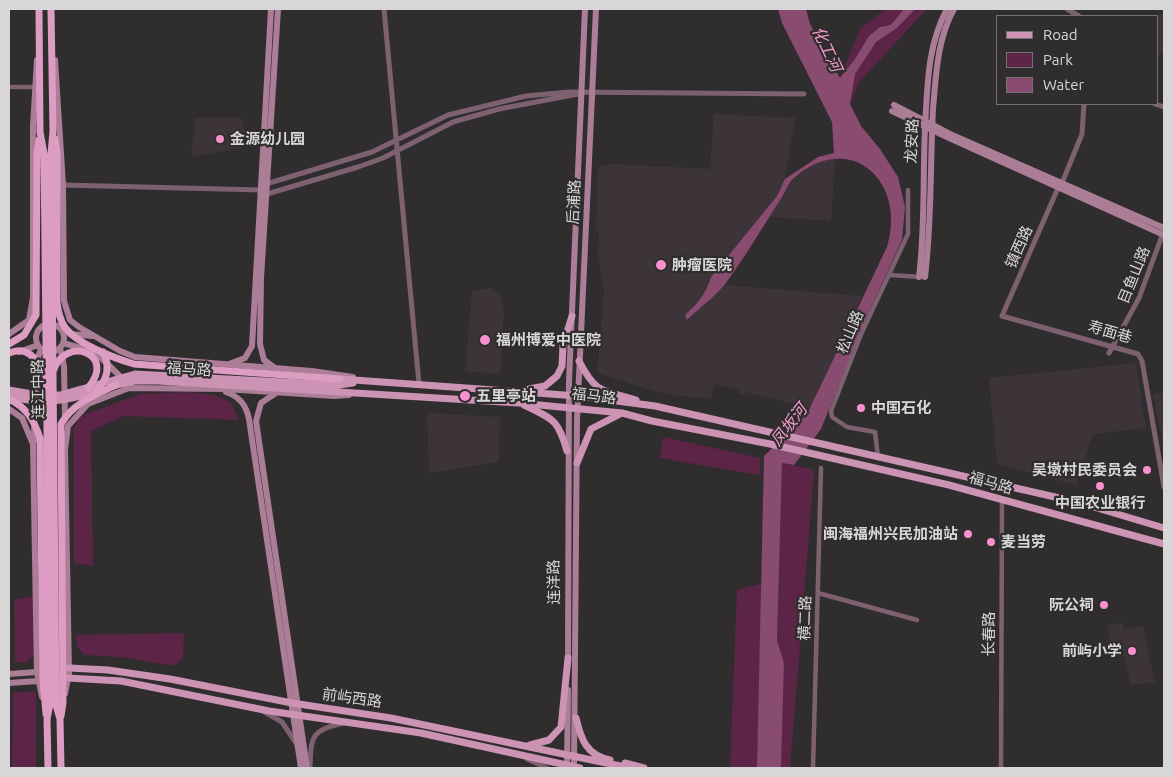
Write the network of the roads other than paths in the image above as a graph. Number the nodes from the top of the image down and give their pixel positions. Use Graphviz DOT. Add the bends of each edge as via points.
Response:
graph roads {
  1 [pos="39,9"];
  2 [pos="51,9"];
  3 [pos="271,9"];
  4 [pos="278,9"];
  5 [pos="384,9"];
  6 [pos="585,9"];
  7 [pos="596,9"];
  8 [pos="947,9"];
  9 [pos="954,9"];
  10 [pos="51,26"];
  11 [pos="39,27"];
  12 [pos="9,87"];
  13 [pos="35,87"];
  14 [pos="581,93"];
  15 [pos="592,94"];
  16 [pos="804,94"];
  17 [pos="1084,105"];
  18 [pos="893,108"];
  19 [pos="925,122"];
  20 [pos="932,126"];
  21 [pos="396,141"];
  22 [pos="397,150"];
  23 [pos="47,154"];
  24 [pos="267,182"];
  25 [pos="62,185"];
  26 [pos="1060,185"];
  27 [pos="908,190"];
  28 [pos="264,192"];
  29 [pos="1164,232"];
  30 [pos="890,275"];
  31 [pos="922,277"];
  32 [pos="64,301"];
  33 [pos="31,305"];
  34 [pos="572,316"];
  35 [pos="1002,316"];
  36 [pos="62,331"];
  37 [pos="38,332"];
  38 [pos="10,334"];
  39 [pos="96,336"];
  40 [pos="9,344"];
  41 [pos="61,345"];
  42 [pos="1114,346"];
  43 [pos="40,347"];
  44 [pos="103,352"];
  45 [pos="1109,353"];
  46 [pos="9,354"];
  47 [pos="579,361"];
  48 [pos="225,365"];
  49 [pos="284,370"];
  50 [pos="48,377"];
  51 [pos="340,379"];
  52 [pos="371,381"];
  53 [pos="419,384"];
  54 [pos="116,385"];
  55 [pos="88,388"];
  56 [pos="133,388"];
  57 [pos="220,389"];
  58 [pos="9,390"];
  59 [pos="96,391"];
  60 [pos="508,391"];
  61 [pos="276,392"];
  62 [pos="371,393"];
  63 [pos="568,396"];
  64 [pos="578,396"];
  65 [pos="9,398"];
  66 [pos="519,403"];
  67 [pos="568,406"];
  68 [pos="655,406"];
  69 [pos="577,407"];
  70 [pos="9,409"];
  71 [pos="622,413"];
  72 [pos="33,444"];
  73 [pos="66,450"];
  74 [pos="567,451"];
  75 [pos="878,457"];
  76 [pos="577,463"];
  77 [pos="821,468"];
  78 [pos="1164,487"];
  79 [pos="1002,501"];
  80 [pos="1164,528"];
  81 [pos="1164,544"];
  82 [pos="818,593"];
  83 [pos="917,620"];
  84 [pos="568,658"];
  85 [pos="69,668"];
  86 [pos="53,670"];
  87 [pos="37,672"];
  88 [pos="9,674"];
  89 [pos="68,678"];
  90 [pos="40,681"];
  91 [pos="9,683"];
  92 [pos="63,703"];
  93 [pos="295,704"];
  94 [pos="259,709"];
  95 [pos="296,714"];
  96 [pos="576,718"];
  97 [pos="47,719"];
  98 [pos="60,719"];
  99 [pos="349,722"];
  100 [pos="526,746"];
  101 [pos="298,748"];
  102 [pos="510,752"];
  103 [pos="571,756"];
  104 [pos="572,767"];
  105 [pos="48,768"];
  106 [pos="61,768"];
  107 [pos="302,768"];
  108 [pos="309,768"];
  109 [pos="546,768"];
  110 [pos="630,768"];
  111 [pos="644,768"];
  112 [pos="813,768"];
  113 [pos="1001,768"];
  1 -- 11 [label="highway, 连江中路"];
  2 -- 10 [label="highway, 连江中路"];
  3 -- 28 [label="main road"];
  4 -- 24 [label="main road"];
  5 -- 21 [label="street"];
  6 -- 14 [label="main road, 后浦路"];
  7 -- 15 [label="main road, 后浦路"];
  8 -- 19 [label="main road, 龙安路" via="931,52"];
  9 -- 20 [label="main road, 龙安路" via="939,52"];
  10 -- 23 [label="highway, 连江中路" via="54,131"];
  10 -- 25 [label="main road" via="60,113"];
  11 -- 13 [label="main road"];
  11 -- 23 [label="highway, 连江中路" via="40,132"];
  12 -- 13 [label="street"];
  13 -- 33 [label="main road"];
  14 -- 15 [label="street"];
  14 -- 21 [label="street" via="526,96 465,110 440,118"];
  14 -- 22 [label="street" via="570,98 513,106 463,118"];
  14 -- 34 [label="main road, 后浦路"];
  15 -- 16 [label="street"];
  15 -- 47 [label="main road, 后浦路"];
  17 -- 26 [label="street, 镇西路" via="1082,134"];
  18 -- 19 [label="main road"];
  19 -- 20 [label="main road"];
  19 -- 31 [label="main road, 龙安路"];
  20 -- 26 [label="main road"];
  20 -- 31 [label="main road, 龙安路" via="929,240"];
  21 -- 22 [label="street"];
  21 -- 24 [label="street" via="372,152"];
  22 -- 28 [label="street" via="358,167"];
  22 -- 53 [label="street"];
  23 -- 40 [label="highway" via="36,315 24,335"];
  23 -- 44 [label="highway" via="59,315 74,336"];
  23 -- 50 [label="highway, 连江中路"];
  24 -- 28 [label="main road"];
  25 -- 28 [label="street"];
  25 -- 32 [label="main road"];
  26 -- 29 [label="main road"];
  26 -- 35 [label="street, 镇西路"];
  27 -- 30 [label="street, 松山路" via="909,230"];
  28 -- 48 [label="main road" via="252,346 244,358"];
  28 -- 49 [label="main road" via="260,348 268,364"];
  29 -- 42 [label="street, 目鱼山路" via="1139,298"];
  30 -- 31 [label="street"];
  30 -- 75 [label="street, 松山路" via="862,332 831,411 832,417 842,424 875,432"];
  32 -- 36 [label="main road"];
  32 -- 39 [label="main road" via="70,320"];
  33 -- 37 [label="main road"];
  33 -- 38 [label="main road" via="29,320"];
  34 -- 60 [label="main road" via="563,345 562,366 555,380 542,388"];
  34 -- 63 [label="main road, 后浦路"];
  35 -- 42 [label="street, 寿面巷"];
  36 -- 37 [label="main road" via="52,324"];
  36 -- 39 [label="main road"];
  36 -- 41 [label="main road"];
  37 -- 38 [label="main road"];
  37 -- 43 [label="main road"];
  39 -- 48 [label="main road" via="135,357"];
  41 -- 43 [label="main road" via="50,352"];
  41 -- 56 [label="main road" via="95,352"];
  41 -- 73 [label="main road"];
  42 -- 45 [label="street, 目鱼山路"];
  42 -- 78 [label="street, 寿面巷" via="1140,356"];
  43 -- 46 [label="main road"];
  43 -- 72 [label="main road" via="35,366"];
  44 -- 51 [label="highway" via="119,360 150,366"];
  44 -- 59 [label="highway" via="107,358 107,373"];
  46 -- 50 [label="highway" via="23,350 31,354"];
  47 -- 64 [label="main road, 后浦路"];
  47 -- 68 [label="main road" via="597,388"];
  48 -- 49 [label="main road"];
  49 -- 52 [label="main road"];
  50 -- 55 [label="highway" via="63,356 71,352 87,352 97,367 97,375"];
  50 -- 86 [label="highway, 连江中路"];
  51 -- 52 [label="main road, 福马路"];
  52 -- 53 [label="main road, 福马路"];
  52 -- 55 [label="main road, 福马路" via="339,385 134,374"];
  53 -- 60 [label="main road, 福马路"];
  54 -- 59 [label="main road, 福马路"];
  54 -- 62 [label="main road, 福马路" via="158,381"];
  54 -- 92 [label="highway" via="81,402 68,412 61,424"];
  55 -- 58 [label="main road, 福马路" via="60,395"];
  56 -- 57 [label="main road"];
  56 -- 73 [label="main road" via="88,404 68,426"];
  57 -- 61 [label="main road"];
  57 -- 93 [label="main road" via="240,399 248,412"];
  59 -- 65 [label="main road, 福马路" via="60,402"];
  60 -- 63 [label="main road, 福马路"];
  61 -- 62 [label="main road" via="334,396"];
  61 -- 93 [label="main road" via="261,404 256,422"];
  62 -- 66 [label="main road, 福马路"];
  63 -- 64 [label="main road, 福马路"];
  63 -- 67 [label="main road, 连洋路"];
  64 -- 68 [label="main road, 福马路"];
  64 -- 69 [label="main road, 连洋路"];
  65 -- 90 [label="highway" via="27,411 40,438"];
  66 -- 67 [label="main road, 福马路"];
  66 -- 74 [label="main road" via="551,418 561,430"];
  67 -- 69 [label="main road, 福马路"];
  67 -- 74 [label="main road, 连洋路"];
  68 -- 75 [label="main road, 福马路"];
  69 -- 71 [label="main road, 福马路"];
  69 -- 76 [label="main road, 连洋路"];
  70 -- 72 [label="main road" via="22,418"];
  71 -- 76 [label="main road" via="591,429"];
  71 -- 79 [label="main road, 福马路" via="807,452 949,485"];
  72 -- 87 [label="main road"];
  73 -- 85 [label="main road"];
  74 -- 84 [label="main road, 连洋路"];
  75 -- 80 [label="main road, 福马路" via="1077,502"];
  76 -- 96 [label="main road, 连洋路"];
  77 -- 82 [label="street, 横二路"];
  79 -- 81 [label="main road, 福马路"];
  79 -- 113 [label="street, 长春路"];
  82 -- 83 [label="street"];
  82 -- 112 [label="street, 横二路"];
  84 -- 100 [label="main road" via="561,727 549,740"];
  84 -- 103 [label="main road, 连洋路"];
  85 -- 89 [label="main road"];
  85 -- 93 [label="main road, 前屿西路" via="161,678"];
  86 -- 97 [label="highway, 连江中路"];
  86 -- 98 [label="highway, 连江中路"];
  87 -- 88 [label="main road"];
  87 -- 90 [label="main road"];
  89 -- 92 [label="main road"];
  89 -- 94 [label="main road, 前屿西路" via="121,681"];
  90 -- 91 [label="main road"];
  90 -- 97 [label="highway"];
  92 -- 98 [label="highway"];
  93 -- 95 [label="main road"];
  93 -- 100 [label="main road, 前屿西路" via="400,720"];
  94 -- 95 [label="main road, 前屿西路"];
  94 -- 101 [label="street" via="282,722"];
  95 -- 99 [label="main road, 前屿西路"];
  95 -- 101 [label="main road"];
  95 -- 108 [label="main road"];
  96 -- 103 [label="main road, 连洋路"];
  96 -- 111 [label="main road" via="583,743 592,754"];
  97 -- 105 [label="highway, 连江中路"];
  98 -- 106 [label="highway, 连江中路"];
  99 -- 102 [label="main road, 前屿西路"];
  99 -- 108 [label="street" via="326,727 314,734"];
  100 -- 103 [label="main road, 前屿西路"];
  101 -- 107 [label="main road"];
  102 -- 104 [label="main road, 前屿西路"];
  102 -- 109 [label="street"];
  103 -- 104 [label="main road, 连洋路"];
  103 -- 110 [label="main road, 前屿西路"];
}
